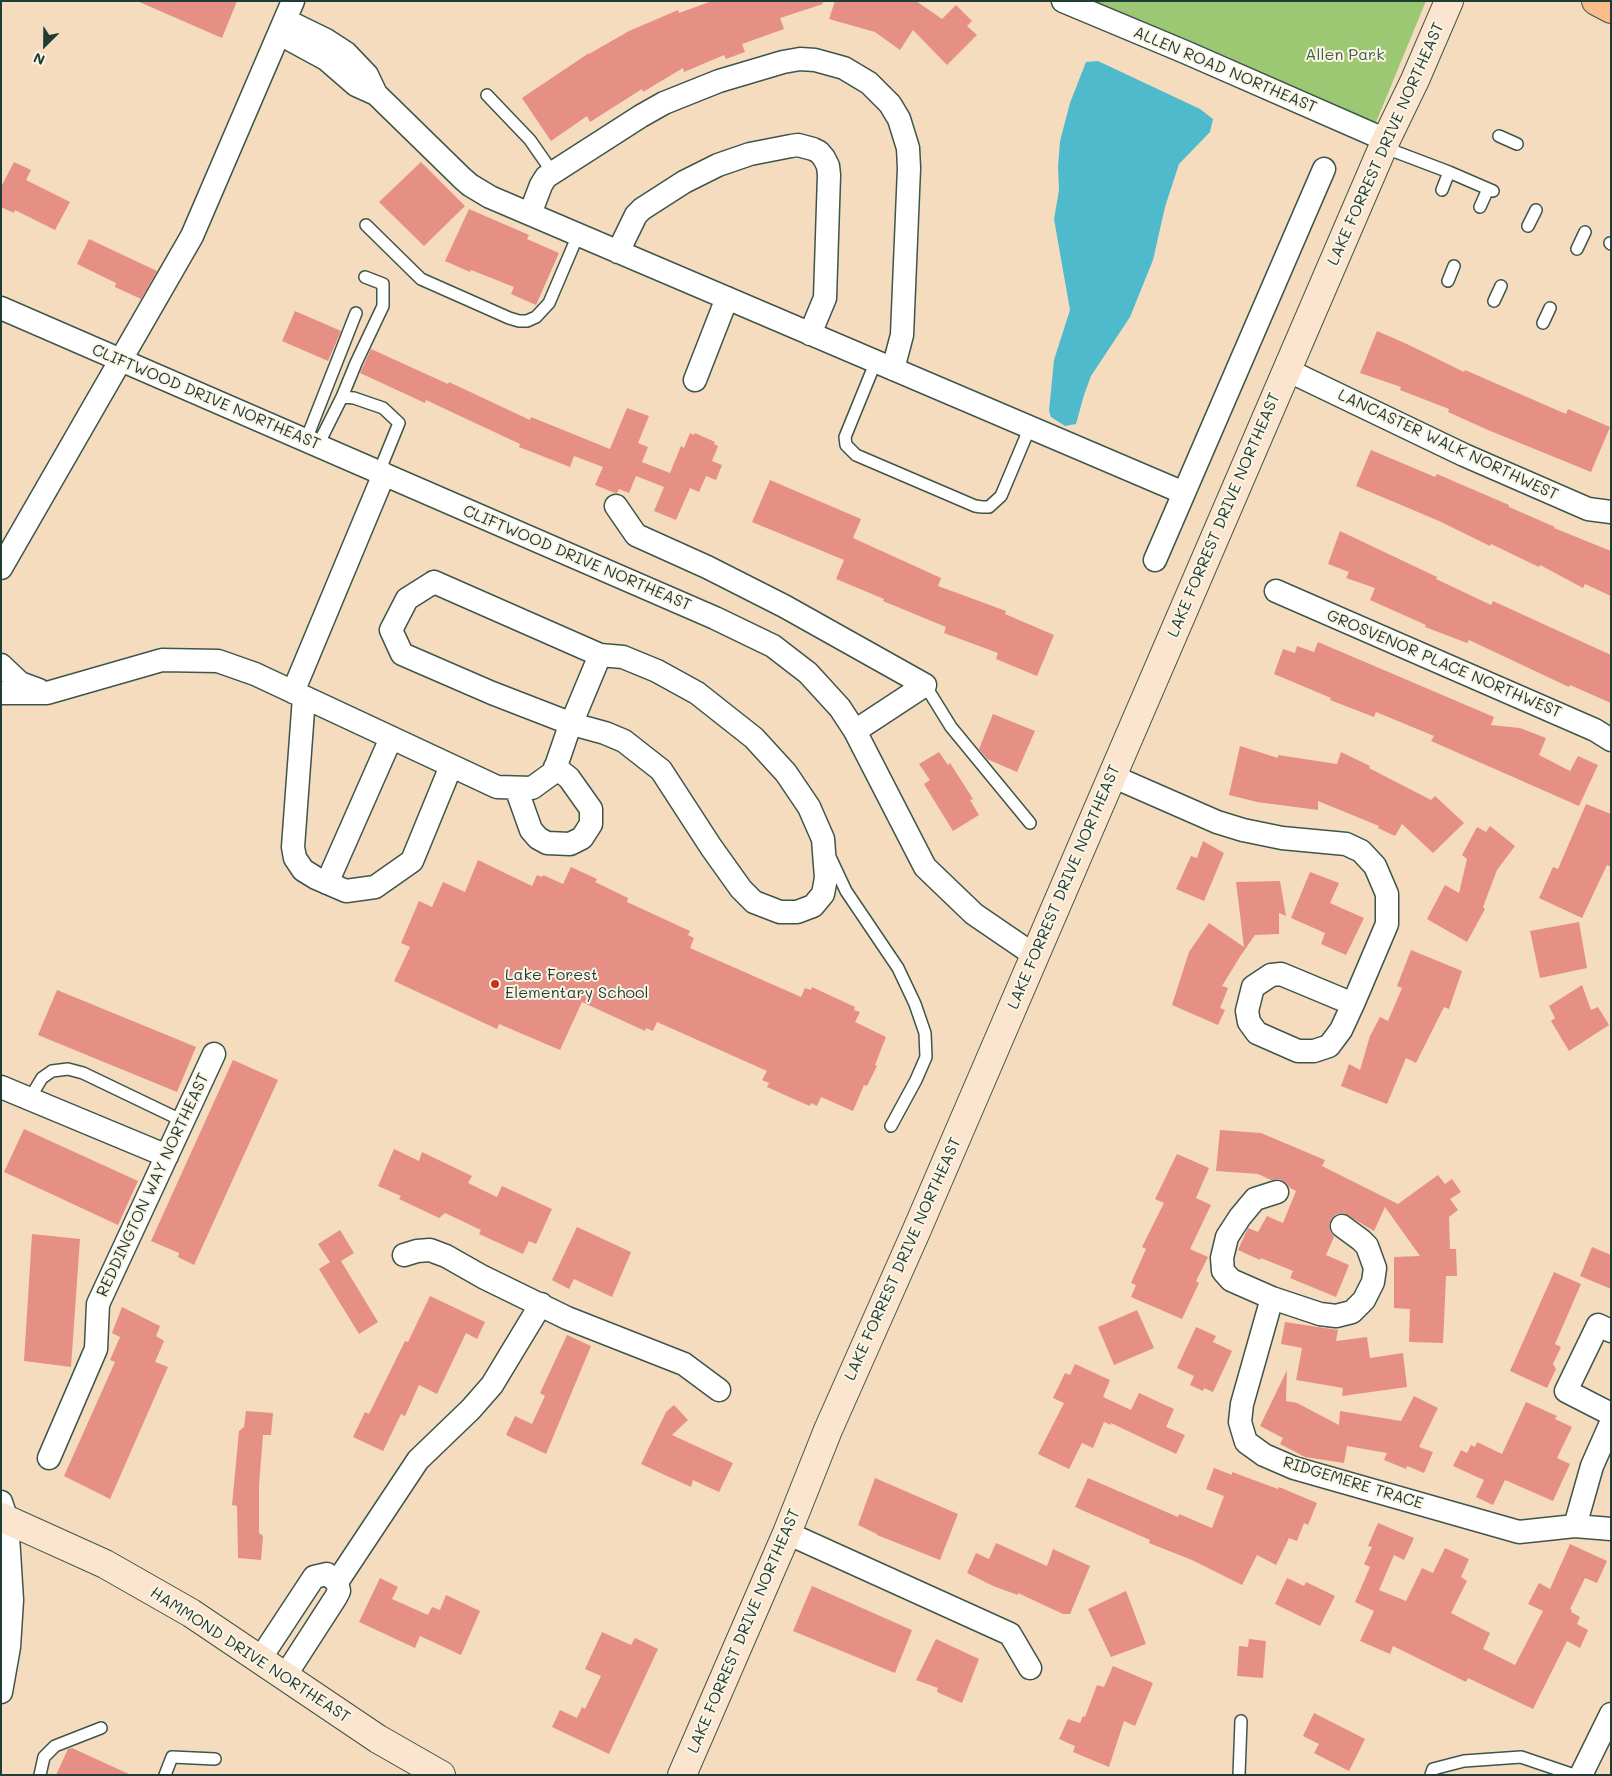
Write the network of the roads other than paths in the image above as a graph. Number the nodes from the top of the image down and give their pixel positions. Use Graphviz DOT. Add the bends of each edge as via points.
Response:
graph roads {
  1 [pos="1064,1"];
  2 [pos="1449,1"];
  3 [pos="1596,1"];
  4 [pos="1611,9"];
  5 [pos="286,19"];
  6 [pos="487,95"];
  7 [pos="1499,136"];
  8 [pos="1385,144"];
  9 [pos="1516,144"];
  10 [pos="1324,169"];
  11 [pos="1449,172"];
  12 [pos="551,173"];
  13 [pos="1442,190"];
  14 [pos="1480,207"];
  15 [pos="1536,210"];
  16 [pos="530,214"];
  17 [pos="366,225"];
  18 [pos="1528,226"];
  19 [pos="1585,232"];
  20 [pos="578,235"];
  21 [pos="1578,250"];
  22 [pos="618,252"];
  23 [pos="1454,266"];
  24 [pos="365,277"];
  25 [pos="1448,281"];
  26 [pos="1501,286"];
  27 [pos="727,298"];
  28 [pos="1494,302"];
  29 [pos="1,308"];
  30 [pos="1550,308"];
  31 [pos="356,313"];
  32 [pos="1543,323"];
  33 [pos="810,334"];
  34 [pos="120,360"];
  35 [pos="884,365"];
  36 [pos="1287,370"];
  37 [pos="695,380"];
  38 [pos="342,397"];
  39 [pos="1030,427"];
  40 [pos="312,443"];
  41 [pos="382,473"];
  42 [pos="1184,493"];
  43 [pos="616,506"];
  44 [pos="1611,512"];
  45 [pos="1155,560"];
  46 [pos="1,568"];
  47 [pos="1276,592"];
  48 [pos="600,656"];
  49 [pos="1,665"];
  50 [pos="925,685"];
  51 [pos="1,693"];
  52 [pos="47,693"];
  53 [pos="299,695"];
  54 [pos="572,724"];
  55 [pos="855,731"];
  56 [pos="391,738"];
  57 [pos="1611,740"];
  58 [pos="451,766"];
  59 [pos="555,767"];
  60 [pos="1112,776"];
  61 [pos="516,788"];
  62 [pos="1030,823"];
  63 [pos="823,839"];
  64 [pos="327,883"];
  65 [pos="1034,955"];
  66 [pos="1353,1004"];
  67 [pos="214,1054"];
  68 [pos="1,1087"];
  69 [pos="30,1098"];
  70 [pos="183,1121"];
  71 [pos="891,1126"];
  72 [pos="167,1156"];
  73 [pos="1277,1192"];
  74 [pos="1342,1226"];
  75 [pos="404,1255"];
  76 [pos="1272,1298"];
  77 [pos="541,1304"];
  78 [pos="1611,1331"];
  79 [pos="719,1390"];
  80 [pos="1611,1414"];
  81 [pos="1611,1423"];
  82 [pos="49,1458"];
  83 [pos="3,1513"];
  84 [pos="1575,1526"];
  85 [pos="1611,1529"];
  86 [pos="787,1534"];
  87 [pos="337,1589"];
  88 [pos="260,1659"];
  89 [pos="1030,1668"];
  90 [pos="285,1676"];
  91 [pos="1,1692"];
  92 [pos="1611,1714"];
  93 [pos="1241,1722"];
  94 [pos="101,1728"];
  95 [pos="215,1759"];
  96 [pos="40,1775"];
  97 [pos="165,1775"];
  98 [pos="440,1775"];
  99 [pos="682,1775"];
  100 [pos="1239,1775"];
  101 [pos="1431,1775"];
  102 [pos="1574,1775"];
  103 [pos="1581,1775"];
  1 -- 8 [label="street, ALLEN ROAD NORTHEAST" via="1185,52"];
  2 -- 8 [label="street, LAKE FORREST DRIVE NORTHEAST"];
  3 -- 4 [label="highway"];
  5 -- 16 [label="street" via="346,54 356,85 376,94 470,186"];
  5 -- 34 [label="street" via="192,236"];
  6 -- 12 [label="lane" via="530,140"];
  7 -- 9 [label="lane"];
  8 -- 11 [label="lane"];
  8 -- 36 [label="street, LAKE FORREST DRIVE NORTHEAST"];
  10 -- 42 [label="street"];
  11 -- 13 [label="lane"];
  11 -- 14 [label="lane" via="1490,190"];
  12 -- 16 [label="street" via="541,184"];
  12 -- 35 [label="street" via="656,107 719,81 800,59 830,63 857,75 890,104 899,119 908,148 902,334"];
  15 -- 18 [label="lane"];
  16 -- 20 [label="street"];
  17 -- 20 [label="lane" via="421,280 519,321 536,317 549,303"];
  19 -- 21 [label="lane"];
  20 -- 22 [label="street"];
  22 -- 27 [label="street"];
  22 -- 33 [label="street" via="636,215 684,182 750,154 798,145 813,148 824,158 829,175 825,298"];
  23 -- 25 [label="lane"];
  24 -- 38 [label="lane" via="382,284 383,306"];
  26 -- 28 [label="lane"];
  27 -- 33 [label="street"];
  27 -- 37 [label="street"];
  29 -- 34 [label="street, CLIFTWOOD DRIVE NORTHEAST"];
  30 -- 32 [label="lane"];
  31 -- 40 [label="lane"];
  33 -- 35 [label="street"];
  34 -- 40 [label="street, CLIFTWOOD DRIVE NORTHEAST"];
  34 -- 46 [label="street"];
  35 -- 39 [label="street"];
  35 -- 39 [label="lane" via="845,438 846,445 856,455 975,506 989,507 1001,496"];
  36 -- 44 [label="street, LANCASTER WALK NORTHWEST" via="1464,455 1588,508"];
  36 -- 60 [label="street, LAKE FORREST DRIVE NORTHEAST"];
  38 -- 40 [label="lane"];
  38 -- 41 [label="lane" via="383,408 399,423"];
  39 -- 42 [label="street"];
  40 -- 41 [label="street, CLIFTWOOD DRIVE NORTHEAST"];
  41 -- 53 [label="street"];
  41 -- 55 [label="street, CLIFTWOOD DRIVE NORTHEAST" via="731,624 773,646 808,673 840,708"];
  42 -- 45 [label="street"];
  43 -- 50 [label="street" via="636,535 784,606"];
  47 -- 57 [label="street, GROSVENOR PLACE NORTHWEST" via="1595,730"];
  48 -- 54 [label="street"];
  48 -- 54 [label="street" via="434,582 407,599 391,630 402,654"];
  48 -- 63 [label="street" via="623,657 657,671 697,693 754,738 786,773 809,807"];
  49 -- 52 [label="street" via="20,683"];
  50 -- 55 [label="street"];
  50 -- 62 [label="lane" via="951,727"];
  51 -- 52 [label="street"];
  52 -- 53 [label="street" via="162,660 218,661"];
  53 -- 56 [label="street"];
  53 -- 64 [label="street" via="293,847 295,858 304,870"];
  54 -- 59 [label="street"];
  54 -- 63 [label="street" via="624,741 661,770 711,847 754,902 780,912 797,912 813,906 823,894 826,878"];
  55 -- 65 [label="street, CLIFTWOOD DRIVE NORTHEAST" via="925,868 974,914"];
  56 -- 58 [label="street"];
  56 -- 64 [label="street"];
  58 -- 61 [label="street" via="497,787"];
  58 -- 64 [label="street" via="412,861 375,887 346,890"];
  59 -- 61 [label="street" via="554,772 532,788"];
  59 -- 61 [label="street" via="575,786 591,809 591,824 582,838 570,844 547,843 538,838 531,830"];
  60 -- 65 [label="street, LAKE FORREST DRIVE NORTHEAST"];
  60 -- 66 [label="street" via="1217,822 1243,830 1282,838 1346,844 1361,851 1375,866 1387,894 1387,924"];
  63 -- 71 [label="lane" via="846,891 898,968 925,1033 926,1057"];
  65 -- 86 [label="street, LAKE FORREST DRIVE NORTHEAST" via="828,1430"];
  66 -- 66 [label="street" via="1329,1046 1314,1051 1298,1051 1257,1033 1249,1022 1247,1011 1253,987 1271,975 1281,974"];
  67 -- 70 [label="street, REDDINGTON WAY NORTHEAST"];
  68 -- 69 [label="street"];
  69 -- 70 [label="lane" via="42,1078 52,1071 68,1069 84,1073"];
  69 -- 72 [label="street"];
  70 -- 72 [label="street, REDDINGTON WAY NORTHEAST"];
  72 -- 82 [label="street, REDDINGTON WAY NORTHEAST" via="98,1304 96,1349"];
  73 -- 76 [label="street" via="1255,1199 1240,1217 1227,1237 1222,1258 1223,1271 1231,1280"];
  74 -- 76 [label="street" via="1367,1246 1375,1268 1373,1282 1364,1300 1352,1312 1336,1316"];
  75 -- 77 [label="street" via="430,1250"];
  76 -- 84 [label="street, RIDGEMERE TRACE" via="1242,1404 1240,1422 1246,1442 1264,1455 1294,1468 1519,1532"];
  77 -- 79 [label="street" via="567,1318 684,1364"];
  77 -- 87 [label="street" via="492,1385 418,1460"];
  78 -- 80 [label="street" via="1598,1325 1566,1391"];
  81 -- 84 [label="street" via="1592,1466"];
  83 -- 88 [label="street, HAMMOND DRIVE NORTHEAST" via="135,1580"];
  83 -- 91 [label="street" via="12,1600"];
  84 -- 85 [label="street, RIDGEMERE TRACE"];
  86 -- 89 [label="street" via="1010,1634"];
  86 -- 99 [label="street, LAKE FORREST DRIVE NORTHEAST"];
  87 -- 88 [label="street" via="327,1574 314,1578"];
  87 -- 90 [label="street"];
  88 -- 90 [label="street, HAMMOND DRIVE NORTHEAST"];
  90 -- 98 [label="street, HAMMOND DRIVE NORTHEAST"];
  92 -- 103 [label="street"];
  93 -- 100 [label="lane"];
  94 -- 96 [label="lane" via="55,1746 44,1757"];
  95 -- 97 [label="lane" via="172,1757"];
  101 -- 102 [label="lane" via="1433,1769 1464,1760 1520,1757"];
}
